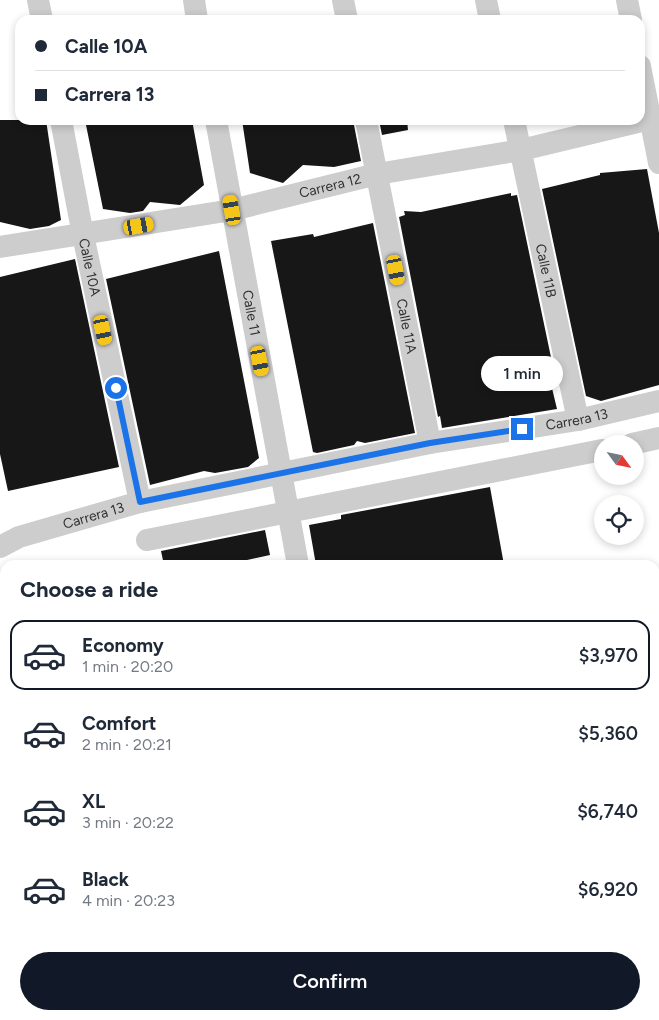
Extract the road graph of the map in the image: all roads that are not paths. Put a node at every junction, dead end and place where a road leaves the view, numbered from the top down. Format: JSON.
{"nodes":[{"id":1,"x":38,"y":0,"type":"edge"},
{"id":2,"x":194,"y":0,"type":"edge"},
{"id":3,"x":343,"y":0,"type":"edge"},
{"id":4,"x":486,"y":0,"type":"edge"},
{"id":5,"x":627,"y":0,"type":"edge"},
{"id":6,"x":41,"y":15,"type":"edge"},
{"id":7,"x":197,"y":15,"type":"edge"},
{"id":8,"x":346,"y":15,"type":"edge"},
{"id":9,"x":489,"y":15,"type":"edge"},
{"id":10,"x":630,"y":15,"type":"edge"},
{"id":11,"x":645,"y":83,"type":"edge"},
{"id":12,"x":655,"y":118,"type":"edge"},
{"id":13,"x":62,"y":125,"type":"edge"},
{"id":14,"x":217,"y":125,"type":"edge"},
{"id":15,"x":367,"y":125,"type":"edge"},
{"id":16,"x":515,"y":125,"type":"edge"},
{"id":17,"x":626,"y":125,"type":"edge"},
{"id":18,"x":521,"y":150,"type":"junction"},
{"id":19,"x":659,"y":163,"type":"edge"},
{"id":20,"x":377,"y":174,"type":"junction"},
{"id":21,"x":232,"y":210,"type":"junction"},
{"id":22,"x":83,"y":235,"type":"junction"},
{"id":23,"x":0,"y":247,"type":"edge"},
{"id":24,"x":659,"y":401,"type":"edge"},
{"id":25,"x":578,"y":420,"type":"junction"},
{"id":26,"x":659,"y":438,"type":"edge"},
{"id":27,"x":644,"y":441,"type":"edge"},
{"id":28,"x":430,"y":443,"type":"junction"},
{"id":29,"x":594,"y":452,"type":"edge"},
{"id":30,"x":281,"y":474,"type":"junction"},
{"id":31,"x":140,"y":502,"type":"junction"},
{"id":32,"x":288,"y":512,"type":"junction"},
{"id":33,"x":147,"y":540,"type":"dead end"},
{"id":34,"x":0,"y":547,"type":"edge"},
{"id":35,"x":297,"y":560,"type":"edge"}],
"edges":[{"from":1,"to":6,"type":"street"},
{"from":2,"to":7,"type":"street"},
{"from":3,"to":8,"type":"street"},
{"from":4,"to":9,"type":"street"},
{"from":5,"to":10,"type":"street"},
{"from":11,"to":12,"type":"street"},
{"from":12,"to":19,"type":"street"},
{"from":13,"to":22,"type":"street","name":"Calle 10A"},
{"from":14,"to":21,"type":"street","name":"Calle 11"},
{"from":15,"to":20,"type":"street","name":"Calle 11A"},
{"from":16,"to":18,"type":"street","name":"Calle 11B"},
{"from":17,"to":18,"type":"street","name":"Carrera 12"},
{"from":18,"to":20,"type":"street","name":"Carrera 12"},
{"from":18,"to":25,"type":"street","name":"Calle 11B"},
{"from":20,"to":21,"type":"street","name":"Carrera 12"},
{"from":20,"to":28,"type":"street","name":"Calle 11A"},
{"from":21,"to":22,"type":"street","name":"Carrera 12"},
{"from":21,"to":30,"type":"street","name":"Calle 11"},
{"from":22,"to":23,"type":"street","name":"Carrera 12"},
{"from":22,"to":31,"type":"street","name":"Calle 10A"},
{"from":24,"to":25,"type":"street","name":"Carrera 13"},
{"from":25,"to":28,"type":"street","name":"Carrera 13"},
{"from":26,"to":27,"type":"street"},
{"from":28,"to":30,"type":"street","name":"Carrera 13"},
{"from":29,"to":32,"type":"street"},
{"from":30,"to":31,"type":"street","name":"Carrera 13"},
{"from":30,"to":32,"type":"street","name":"Calle 11"},
{"from":31,"to":34,"type":"street","name":"Carrera 13"},
{"from":32,"to":33,"type":"street"},
{"from":32,"to":35,"type":"street","name":"Calle 11"}]}
